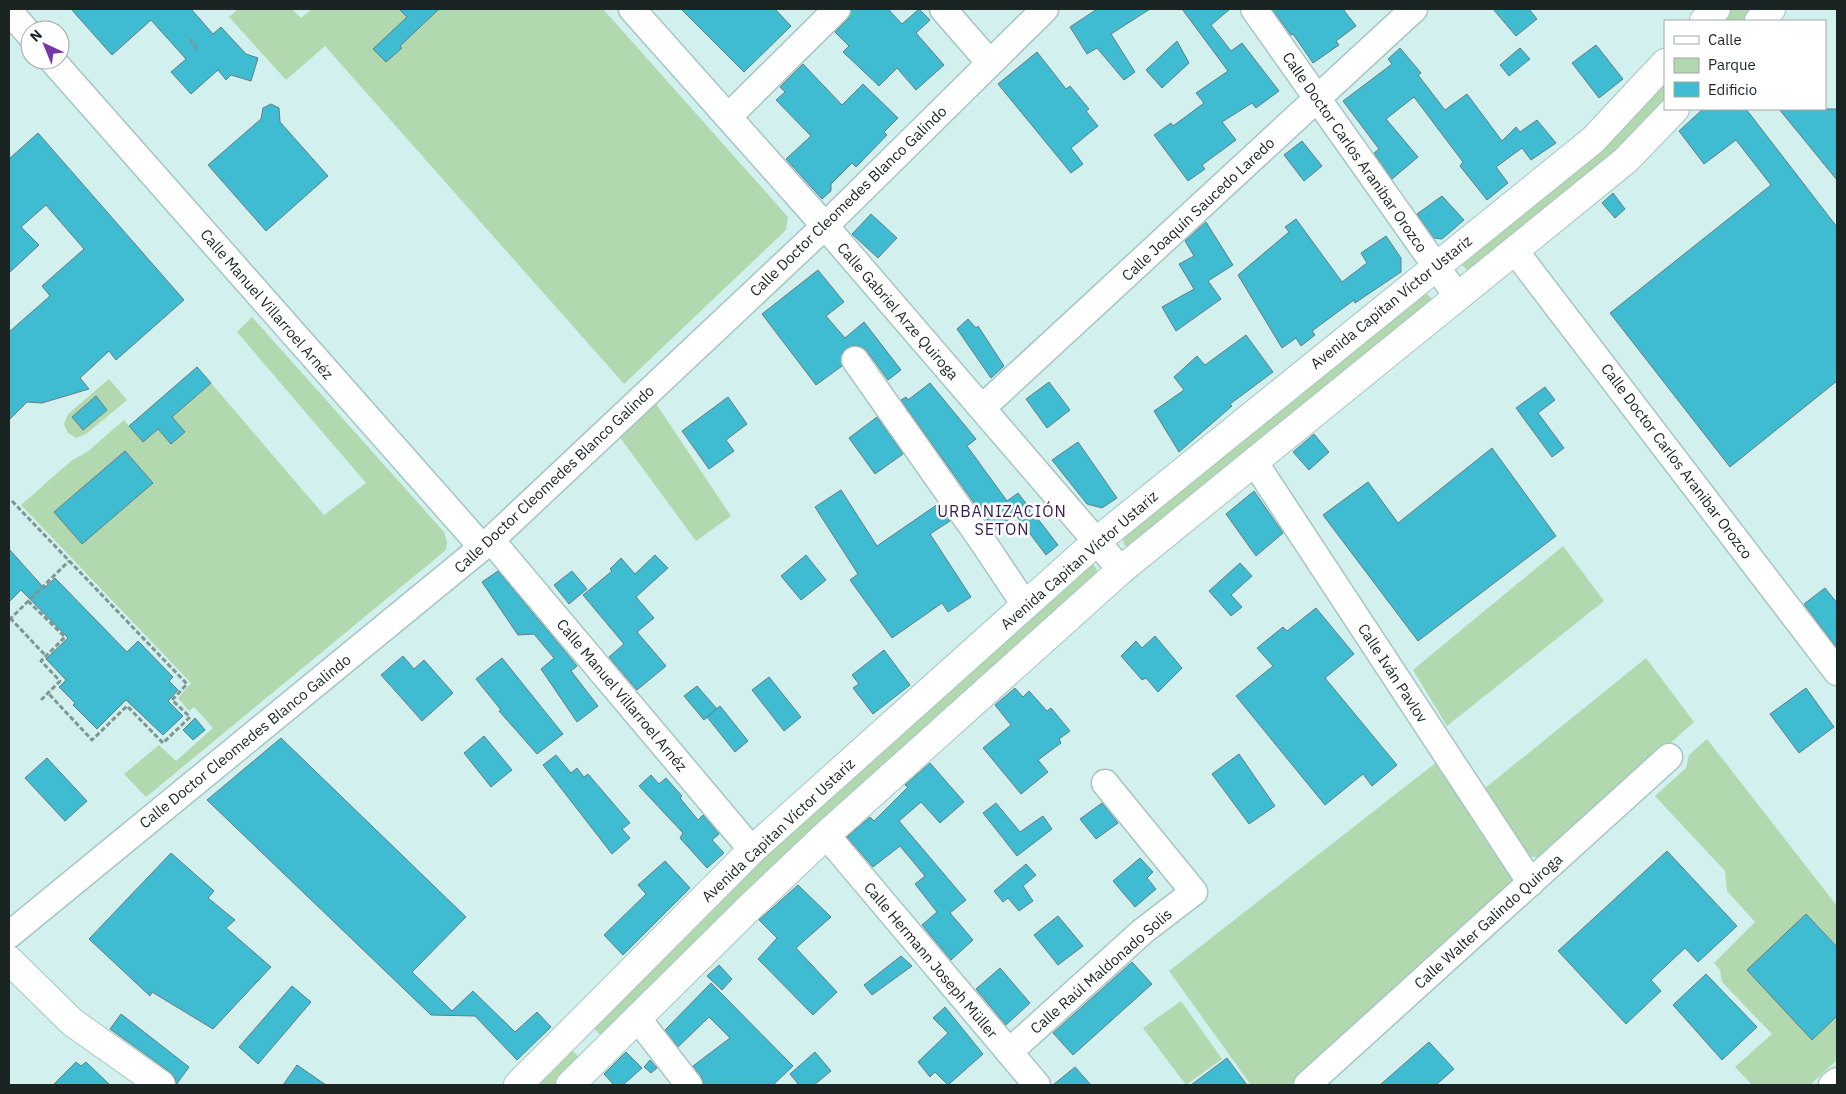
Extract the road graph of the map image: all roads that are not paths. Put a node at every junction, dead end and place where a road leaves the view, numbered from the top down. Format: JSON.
{"nodes":[{"id":1,"x":632,"y":9,"type":"edge"},
{"id":2,"x":837,"y":9,"type":"edge"},
{"id":3,"x":943,"y":9,"type":"edge"},
{"id":4,"x":1046,"y":9,"type":"edge"},
{"id":5,"x":1254,"y":9,"type":"edge"},
{"id":6,"x":1414,"y":9,"type":"edge"},
{"id":7,"x":1716,"y":9,"type":"edge"},
{"id":8,"x":1771,"y":9,"type":"edge"},
{"id":9,"x":9,"y":11,"type":"edge"},
{"id":10,"x":1705,"y":20,"type":"edge"},
{"id":11,"x":1760,"y":20,"type":"edge"},
{"id":12,"x":20,"y":24,"type":"edge"},
{"id":13,"x":990,"y":63,"type":"junction"},
{"id":14,"x":1664,"y":65,"type":"edge"},
{"id":15,"x":61,"y":70,"type":"edge"},
{"id":16,"x":1318,"y":99,"type":"junction"},
{"id":17,"x":1674,"y":110,"type":"edge"},
{"id":18,"x":728,"y":117,"type":"junction"},
{"id":19,"x":825,"y":226,"type":"junction"},
{"id":20,"x":1515,"y":251,"type":"junction"},
{"id":21,"x":1435,"y":265,"type":"junction"},
{"id":22,"x":1457,"y":296,"type":"junction"},
{"id":23,"x":855,"y":360,"type":"dead end"},
{"id":24,"x":982,"y":408,"type":"junction"},
{"id":25,"x":1255,"y":463,"type":"junction"},
{"id":26,"x":1097,"y":541,"type":"junction"},
{"id":27,"x":487,"y":544,"type":"junction"},
{"id":28,"x":1121,"y":570,"type":"junction"},
{"id":29,"x":1025,"y":605,"type":"junction"},
{"id":30,"x":1837,"y":672,"type":"edge"},
{"id":31,"x":1670,"y":757,"type":"dead end"},
{"id":32,"x":1105,"y":783,"type":"dead end"},
{"id":33,"x":826,"y":835,"type":"junction"},
{"id":34,"x":752,"y":850,"type":"junction"},
{"id":35,"x":1531,"y":882,"type":"junction"},
{"id":36,"x":9,"y":935,"type":"edge"},
{"id":37,"x":9,"y":960,"type":"edge"},
{"id":38,"x":638,"y":1019,"type":"junction"},
{"id":39,"x":571,"y":1032,"type":"junction"},
{"id":40,"x":1009,"y":1052,"type":"junction"},
{"id":41,"x":596,"y":1060,"type":"junction"},
{"id":42,"x":1837,"y":1081,"type":"edge"},
{"id":43,"x":161,"y":1085,"type":"edge"},
{"id":44,"x":518,"y":1085,"type":"edge"},
{"id":45,"x":570,"y":1085,"type":"edge"},
{"id":46,"x":689,"y":1085,"type":"edge"},
{"id":47,"x":1037,"y":1085,"type":"edge"},
{"id":48,"x":1307,"y":1085,"type":"edge"},
{"id":49,"x":1832,"y":1085,"type":"edge"}],
"edges":[{"from":1,"to":18,"type":"street","name":"Calle Gabriel Arze Quiroga"},
{"from":2,"to":18,"type":"street"},
{"from":3,"to":13,"type":"street"},
{"from":4,"to":13,"type":"street","name":"Calle Doctor Cleomedes Blanco Galindo"},
{"from":5,"to":16,"type":"street","name":"Calle Doctor Carlos Aranibar Orozco"},
{"from":6,"to":16,"type":"street","name":"Calle Joaquín Saucedo Laredo"},
{"from":7,"to":10,"type":"main road"},
{"from":8,"to":11,"type":"main road"},
{"from":9,"to":12,"type":"street"},
{"from":13,"to":19,"type":"street","name":"Calle Doctor Cleomedes Blanco Galindo"},
{"from":14,"to":21,"type":"main road","name":"Avenida Capitan Víctor Ustariz"},
{"from":15,"to":27,"type":"street","name":"Calle Manuel Villarroel Arnéz"},
{"from":16,"to":21,"type":"street","name":"Calle Doctor Carlos Aranibar Orozco"},
{"from":16,"to":24,"type":"street","name":"Calle Joaquín Saucedo Laredo"},
{"from":17,"to":20,"type":"main road"},
{"from":18,"to":19,"type":"street","name":"Calle Gabriel Arze Quiroga"},
{"from":19,"to":24,"type":"street","name":"Calle Gabriel Arze Quiroga"},
{"from":19,"to":27,"type":"street","name":"Calle Doctor Cleomedes Blanco Galindo"},
{"from":20,"to":22,"type":"main road"},
{"from":20,"to":30,"type":"street","name":"Calle Doctor Carlos Aranibar Orozco"},
{"from":21,"to":22,"type":"street","name":"Calle Doctor Carlos Aranibar Orozco"},
{"from":21,"to":26,"type":"main road","name":"Avenida Capitan Víctor Ustariz"},
{"from":22,"to":25,"type":"main road"},
{"from":23,"to":29,"type":"street"},
{"from":24,"to":26,"type":"street","name":"Calle Gabriel Arze Quiroga"},
{"from":25,"to":28,"type":"main road"},
{"from":25,"to":35,"type":"street","name":"Calle Iván Pavlov"},
{"from":26,"to":28,"type":"street","name":"Calle Gabriel Arze Quiroga"},
{"from":26,"to":29,"type":"main road","name":"Avenida Capitan Víctor Ustariz"},
{"from":27,"to":34,"type":"street","name":"Calle Manuel Villarroel Arnéz"},
{"from":27,"to":36,"type":"street","name":"Calle Doctor Cleomedes Blanco Galindo"},
{"from":28,"to":33,"type":"main road"},
{"from":29,"to":34,"type":"main road","name":"Avenida Capitan Víctor Ustariz"},
{"from":31,"to":35,"type":"street","name":"Calle Walter Galindo Quiroga"},
{"from":32,"to":40,"type":"street","name":"Calle Raúl Maldonado Solis"},
{"from":33,"to":38,"type":"main road"},
{"from":33,"to":40,"type":"street","name":"Calle Hermann Joseph Müller"},
{"from":34,"to":39,"type":"main road","name":"Avenida Capitan Víctor Ustariz"},
{"from":35,"to":48,"type":"street","name":"Calle Walter Galindo Quiroga"},
{"from":37,"to":43,"type":"main road"},
{"from":38,"to":41,"type":"main road"},
{"from":38,"to":46,"type":"street"},
{"from":39,"to":41,"type":"main road"},
{"from":39,"to":44,"type":"main road","name":"Avenida Capitan Víctor Ustariz"},
{"from":40,"to":47,"type":"street","name":"Calle Hermann Joseph Müller"},
{"from":41,"to":45,"type":"main road"},
{"from":42,"to":49,"type":"street"}]}
